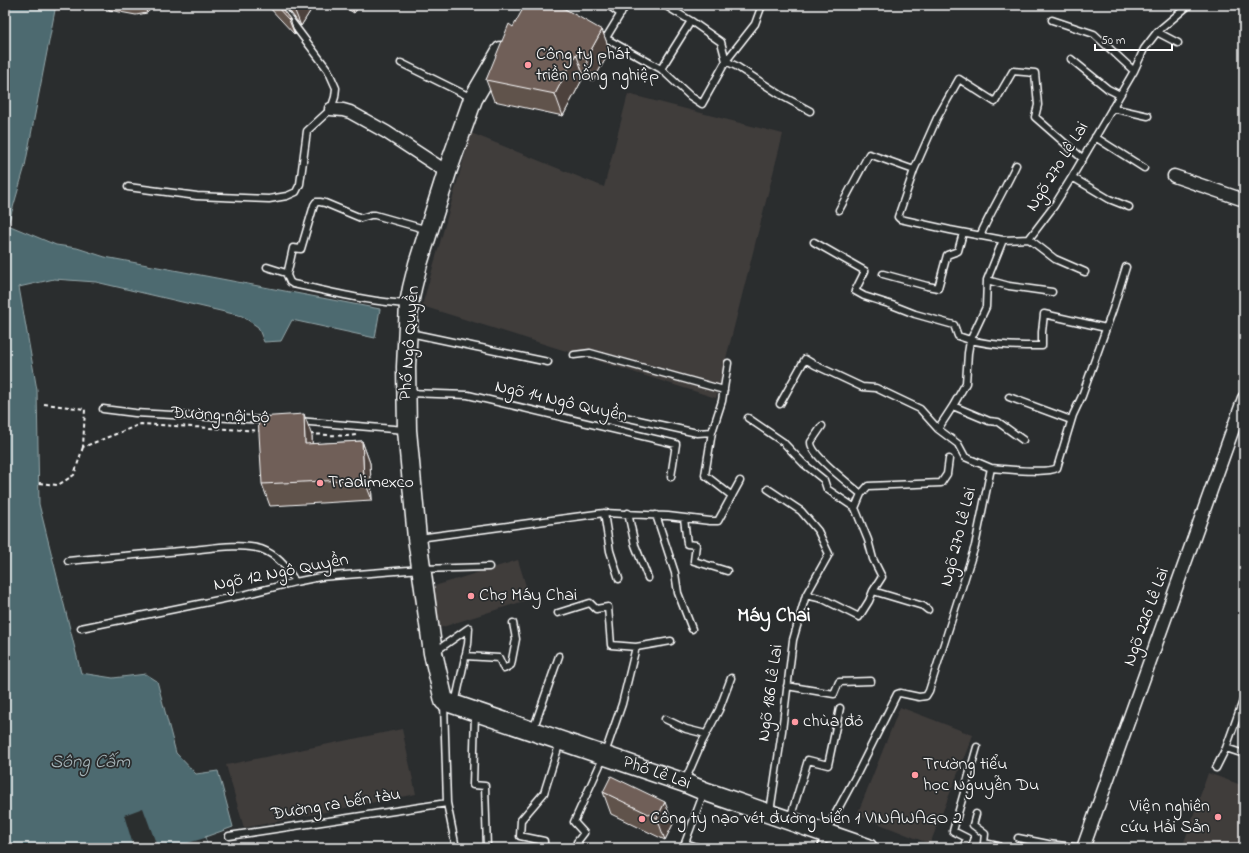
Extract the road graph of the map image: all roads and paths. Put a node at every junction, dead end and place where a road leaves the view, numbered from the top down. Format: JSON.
{"nodes":[{"id":1,"x":279,"y":5,"type":"edge"},
{"id":2,"x":608,"y":5,"type":"edge"},
{"id":3,"x":626,"y":5,"type":"edge"},
{"id":4,"x":667,"y":5,"type":"edge"},
{"id":5,"x":762,"y":5,"type":"edge"},
{"id":6,"x":1189,"y":5,"type":"edge"},
{"id":7,"x":621,"y":14,"type":"junction"},
{"id":8,"x":1052,"y":20,"type":"dead end"},
{"id":9,"x":691,"y":21,"type":"junction"},
{"id":10,"x":592,"y":30,"type":"edge"},
{"id":11,"x":1157,"y":32,"type":"junction"},
{"id":12,"x":509,"y":38,"type":"edge"},
{"id":13,"x":606,"y":38,"type":"junction"},
{"id":14,"x":1178,"y":43,"type":"dead end"},
{"id":15,"x":1071,"y":59,"type":"dead end"},
{"id":16,"x":726,"y":61,"type":"junction"},
{"id":17,"x":401,"y":63,"type":"dead end"},
{"id":18,"x":661,"y":69,"type":"junction"},
{"id":19,"x":1134,"y":71,"type":"junction"},
{"id":20,"x":1120,"y":95,"type":"junction"},
{"id":21,"x":473,"y":98,"type":"junction"},
{"id":22,"x":1112,"y":108,"type":"junction"},
{"id":23,"x":331,"y":109,"type":"junction"},
{"id":24,"x":810,"y":111,"type":"dead end"},
{"id":25,"x":1148,"y":116,"type":"dead end"},
{"id":26,"x":1095,"y":137,"type":"junction"},
{"id":27,"x":1083,"y":159,"type":"junction"},
{"id":28,"x":1016,"y":165,"type":"dead end"},
{"id":29,"x":1144,"y":168,"type":"dead end"},
{"id":30,"x":914,"y":170,"type":"junction"},
{"id":31,"x":447,"y":172,"type":"junction"},
{"id":32,"x":1174,"y":176,"type":"dead end"},
{"id":33,"x":1072,"y":177,"type":"junction"},
{"id":34,"x":128,"y":187,"type":"dead end"},
{"id":35,"x":1244,"y":200,"type":"edge"},
{"id":36,"x":1129,"y":207,"type":"dead end"},
{"id":37,"x":839,"y":210,"type":"dead end"},
{"id":38,"x":429,"y":230,"type":"junction"},
{"id":39,"x":963,"y":233,"type":"junction"},
{"id":40,"x":980,"y":236,"type":"junction"},
{"id":41,"x":1029,"y":239,"type":"junction"},
{"id":42,"x":1002,"y":240,"type":"junction"},
{"id":43,"x":814,"y":242,"type":"dead end"},
{"id":44,"x":267,"y":267,"type":"dead end"},
{"id":45,"x":1126,"y":267,"type":"dead end"},
{"id":46,"x":1085,"y":272,"type":"dead end"},
{"id":47,"x":883,"y":274,"type":"dead end"},
{"id":48,"x":287,"y":275,"type":"junction"},
{"id":49,"x":988,"y":280,"type":"junction"},
{"id":50,"x":1052,"y":292,"type":"dead end"},
{"id":51,"x":409,"y":304,"type":"junction"},
{"id":52,"x":1106,"y":328,"type":"junction"},
{"id":53,"x":408,"y":333,"type":"junction"},
{"id":54,"x":970,"y":341,"type":"junction"},
{"id":55,"x":574,"y":355,"type":"dead end"},
{"id":56,"x":548,"y":362,"type":"dead end"},
{"id":57,"x":728,"y":364,"type":"dead end"},
{"id":58,"x":724,"y":390,"type":"junction"},
{"id":59,"x":406,"y":392,"type":"junction"},
{"id":60,"x":1008,"y":397,"type":"dead end"},
{"id":61,"x":1244,"y":398,"type":"edge"},
{"id":62,"x":44,"y":404,"type":"dead end"},
{"id":63,"x":780,"y":404,"type":"dead end"},
{"id":64,"x":953,"y":406,"type":"junction"},
{"id":65,"x":103,"y":409,"type":"dead end"},
{"id":66,"x":620,"y":416,"type":"dead end"},
{"id":67,"x":748,"y":418,"type":"dead end"},
{"id":68,"x":269,"y":420,"type":"edge"},
{"id":69,"x":1071,"y":420,"type":"junction"},
{"id":70,"x":291,"y":421,"type":"edge"},
{"id":71,"x":822,"y":426,"type":"dead end"},
{"id":72,"x":938,"y":429,"type":"junction"},
{"id":73,"x":406,"y":430,"type":"junction"},
{"id":74,"x":268,"y":431,"type":"edge"},
{"id":75,"x":712,"y":432,"type":"junction"},
{"id":76,"x":308,"y":434,"type":"dead end"},
{"id":77,"x":362,"y":434,"type":"dead end"},
{"id":78,"x":1023,"y":440,"type":"dead end"},
{"id":79,"x":83,"y":447,"type":"junction"},
{"id":80,"x":949,"y":459,"type":"dead end"},
{"id":81,"x":991,"y":468,"type":"junction"},
{"id":82,"x":671,"y":477,"type":"dead end"},
{"id":83,"x":740,"y":481,"type":"dead end"},
{"id":84,"x":40,"y":483,"type":"dead end"},
{"id":85,"x":768,"y":489,"type":"dead end"},
{"id":86,"x":861,"y":494,"type":"junction"},
{"id":87,"x":732,"y":496,"type":"junction"},
{"id":88,"x":855,"y":508,"type":"junction"},
{"id":89,"x":604,"y":513,"type":"junction"},
{"id":90,"x":628,"y":513,"type":"junction"},
{"id":91,"x":656,"y":515,"type":"junction"},
{"id":92,"x":684,"y":518,"type":"junction"},
{"id":93,"x":418,"y":538,"type":"junction"},
{"id":94,"x":68,"y":561,"type":"dead end"},
{"id":95,"x":489,"y":567,"type":"dead end"},
{"id":96,"x":421,"y":569,"type":"junction"},
{"id":97,"x":727,"y":571,"type":"dead end"},
{"id":98,"x":648,"y":578,"type":"dead end"},
{"id":99,"x":619,"y":579,"type":"dead end"},
{"id":100,"x":295,"y":582,"type":"junction"},
{"id":101,"x":873,"y":591,"type":"junction"},
{"id":102,"x":806,"y":595,"type":"junction"},
{"id":103,"x":928,"y":610,"type":"dead end"},
{"id":104,"x":558,"y":613,"type":"dead end"},
{"id":105,"x":514,"y":623,"type":"dead end"},
{"id":106,"x":81,"y":628,"type":"dead end"},
{"id":107,"x":692,"y":629,"type":"dead end"},
{"id":108,"x":671,"y":641,"type":"dead end"},
{"id":109,"x":636,"y":647,"type":"junction"},
{"id":110,"x":433,"y":653,"type":"junction"},
{"id":111,"x":465,"y":656,"type":"junction"},
{"id":112,"x":559,"y":656,"type":"dead end"},
{"id":113,"x":731,"y":678,"type":"dead end"},
{"id":114,"x":871,"y":681,"type":"dead end"},
{"id":115,"x":788,"y":686,"type":"junction"},
{"id":116,"x":1244,"y":698,"type":"edge"},
{"id":117,"x":450,"y":703,"type":"junction"},
{"id":118,"x":840,"y":708,"type":"dead end"},
{"id":119,"x":475,"y":711,"type":"junction"},
{"id":120,"x":665,"y":719,"type":"dead end"},
{"id":121,"x":533,"y":731,"type":"junction"},
{"id":122,"x":706,"y":734,"type":"junction"},
{"id":123,"x":560,"y":741,"type":"junction"},
{"id":124,"x":977,"y":747,"type":"dead end"},
{"id":125,"x":1226,"y":748,"type":"junction"},
{"id":126,"x":1244,"y":754,"type":"edge"},
{"id":127,"x":604,"y":756,"type":"junction"},
{"id":128,"x":1216,"y":768,"type":"dead end"},
{"id":129,"x":685,"y":783,"type":"junction"},
{"id":130,"x":704,"y":791,"type":"junction"},
{"id":131,"x":447,"y":803,"type":"junction"},
{"id":132,"x":769,"y":813,"type":"junction"},
{"id":133,"x":976,"y":814,"type":"dead end"},
{"id":134,"x":789,"y":820,"type":"junction"},
{"id":135,"x":229,"y":836,"type":"dead end"},
{"id":136,"x":1018,"y":838,"type":"dead end"},
{"id":137,"x":823,"y":840,"type":"edge"},
{"id":138,"x":456,"y":848,"type":"edge"},
{"id":139,"x":487,"y":848,"type":"edge"},
{"id":140,"x":544,"y":848,"type":"edge"},
{"id":141,"x":582,"y":848,"type":"edge"},
{"id":142,"x":700,"y":848,"type":"edge"},
{"id":143,"x":868,"y":848,"type":"edge"},
{"id":144,"x":963,"y":848,"type":"edge"},
{"id":145,"x":998,"y":848,"type":"edge"},
{"id":146,"x":1084,"y":848,"type":"edge"}],
"edges":[{"from":1,"to":23,"type":"lane"},
{"from":2,"to":7,"type":"lane"},
{"from":3,"to":7,"type":"lane"},
{"from":4,"to":9,"type":"lane"},
{"from":5,"to":16,"type":"lane"},
{"from":6,"to":11,"type":"lane","name":"Ngõ 270 Lê Lai"},
{"from":7,"to":13,"type":"lane"},
{"from":8,"to":19,"type":"lane"},
{"from":9,"to":16,"type":"lane"},
{"from":9,"to":18,"type":"lane"},
{"from":10,"to":13,"type":"lane"},
{"from":11,"to":14,"type":"lane"},
{"from":11,"to":19,"type":"lane","name":"Ngõ 270 Lê Lai"},
{"from":12,"to":21,"type":"street","name":"Phố Ngô Quyền"},
{"from":13,"to":18,"type":"lane"},
{"from":15,"to":20,"type":"lane"},
{"from":16,"to":18,"type":"lane"},
{"from":16,"to":24,"type":"lane"},
{"from":17,"to":21,"type":"lane"},
{"from":19,"to":20,"type":"lane","name":"Ngõ 270 Lê Lai"},
{"from":20,"to":22,"type":"lane","name":"Ngõ 270 Lê Lai"},
{"from":21,"to":31,"type":"street","name":"Phố Ngô Quyền"},
{"from":22,"to":25,"type":"lane"},
{"from":22,"to":26,"type":"lane","name":"Ngõ 270 Lê Lai"},
{"from":23,"to":31,"type":"street"},
{"from":23,"to":34,"type":"lane"},
{"from":26,"to":27,"type":"lane","name":"Ngõ 270 Lê Lai"},
{"from":26,"to":29,"type":"lane"},
{"from":27,"to":30,"type":"lane"},
{"from":27,"to":33,"type":"lane","name":"Ngõ 270 Lê Lai"},
{"from":28,"to":40,"type":"lane"},
{"from":30,"to":37,"type":"lane"},
{"from":30,"to":39,"type":"lane","name":"Ngõ 270 Lê Lai"},
{"from":31,"to":38,"type":"street","name":"Phố Ngô Quyền"},
{"from":32,"to":35,"type":"street"},
{"from":33,"to":36,"type":"lane"},
{"from":33,"to":41,"type":"lane","name":"Ngõ 270 Lê Lai"},
{"from":38,"to":48,"type":"lane"},
{"from":38,"to":51,"type":"street","name":"Phố Ngô Quyền"},
{"from":39,"to":40,"type":"lane","name":"Ngõ 270 Lê Lai"},
{"from":39,"to":47,"type":"lane"},
{"from":40,"to":42,"type":"lane","name":"Ngõ 270 Lê Lai"},
{"from":41,"to":42,"type":"lane","name":"Ngõ 270 Lê Lai"},
{"from":41,"to":46,"type":"lane"},
{"from":42,"to":49,"type":"lane"},
{"from":43,"to":54,"type":"lane"},
{"from":44,"to":48,"type":"lane"},
{"from":45,"to":52,"type":"lane"},
{"from":48,"to":51,"type":"lane"},
{"from":49,"to":50,"type":"lane"},
{"from":49,"to":54,"type":"lane"},
{"from":51,"to":53,"type":"street","name":"Phố Ngô Quyền"},
{"from":52,"to":54,"type":"lane"},
{"from":52,"to":69,"type":"lane"},
{"from":53,"to":56,"type":"lane"},
{"from":53,"to":59,"type":"street","name":"Phố Ngô Quyền"},
{"from":54,"to":64,"type":"lane"},
{"from":55,"to":58,"type":"lane"},
{"from":57,"to":58,"type":"lane"},
{"from":58,"to":75,"type":"lane"},
{"from":59,"to":73,"type":"street","name":"Phố Ngô Quyền"},
{"from":59,"to":82,"type":"lane","name":"Ngõ 14 Ngô Quyền"},
{"from":60,"to":69,"type":"lane"},
{"from":61,"to":146,"type":"street","name":"Ngõ 226 Lê Lai"},
{"from":62,"to":79,"type":"path"},
{"from":63,"to":72,"type":"lane","name":"Ngõ 270 Lê Lai"},
{"from":64,"to":72,"type":"lane"},
{"from":64,"to":78,"type":"lane"},
{"from":65,"to":68,"type":"lane"},
{"from":66,"to":75,"type":"lane"},
{"from":67,"to":88,"type":"lane"},
{"from":69,"to":81,"type":"lane"},
{"from":70,"to":73,"type":"lane"},
{"from":71,"to":86,"type":"lane"},
{"from":72,"to":81,"type":"lane","name":"Ngõ 270 Lê Lai"},
{"from":73,"to":93,"type":"street","name":"Phố Ngô Quyền"},
{"from":74,"to":79,"type":"path","name":"Đường nội bộ"},
{"from":75,"to":87,"type":"lane"},
{"from":76,"to":77,"type":"path"},
{"from":79,"to":84,"type":"path"},
{"from":80,"to":86,"type":"lane"},
{"from":81,"to":137,"type":"lane","name":"Ngõ 270 Lê Lai"},
{"from":83,"to":87,"type":"lane"},
{"from":85,"to":102,"type":"lane","name":"Ngõ 186 Lê Lai"},
{"from":86,"to":88,"type":"lane"},
{"from":87,"to":92,"type":"lane"},
{"from":88,"to":101,"type":"lane"},
{"from":89,"to":90,"type":"lane"},
{"from":89,"to":93,"type":"lane"},
{"from":89,"to":99,"type":"lane"},
{"from":90,"to":91,"type":"lane"},
{"from":90,"to":98,"type":"lane"},
{"from":91,"to":92,"type":"lane"},
{"from":91,"to":107,"type":"lane"},
{"from":92,"to":97,"type":"lane"},
{"from":93,"to":96,"type":"street","name":"Phố Ngô Quyền"},
{"from":94,"to":100,"type":"lane"},
{"from":95,"to":96,"type":"lane","name":"Ngõ 12 Ngô Quyền"},
{"from":96,"to":100,"type":"lane","name":"Ngõ 12 Ngô Quyền"},
{"from":96,"to":110,"type":"street","name":"Phố Ngô Quyền"},
{"from":100,"to":106,"type":"lane","name":"Ngõ 12 Ngô Quyền"},
{"from":101,"to":102,"type":"lane"},
{"from":101,"to":103,"type":"lane"},
{"from":102,"to":115,"type":"lane","name":"Ngõ 186 Lê Lai"},
{"from":104,"to":109,"type":"lane"},
{"from":105,"to":111,"type":"lane"},
{"from":108,"to":109,"type":"lane"},
{"from":109,"to":127,"type":"lane"},
{"from":110,"to":111,"type":"lane"},
{"from":110,"to":117,"type":"street","name":"Phố Ngô Quyền"},
{"from":111,"to":117,"type":"lane"},
{"from":112,"to":121,"type":"lane"},
{"from":113,"to":122,"type":"lane"},
{"from":114,"to":115,"type":"lane"},
{"from":115,"to":132,"type":"lane","name":"Ngõ 186 Lê Lai"},
{"from":116,"to":125,"type":"lane"},
{"from":117,"to":119,"type":"street","name":"Phố Lê Lai"},
{"from":117,"to":131,"type":"lane"},
{"from":118,"to":134,"type":"lane"},
{"from":119,"to":121,"type":"street","name":"Phố Lê Lai"},
{"from":119,"to":139,"type":"lane"},
{"from":120,"to":122,"type":"lane"},
{"from":121,"to":123,"type":"street","name":"Phố Lê Lai"},
{"from":122,"to":129,"type":"lane"},
{"from":123,"to":127,"type":"street","name":"Phố Lê Lai"},
{"from":123,"to":140,"type":"lane"},
{"from":124,"to":144,"type":"lane"},
{"from":125,"to":126,"type":"lane"},
{"from":125,"to":128,"type":"lane"},
{"from":127,"to":129,"type":"street","name":"Phố Lê Lai"},
{"from":127,"to":141,"type":"lane"},
{"from":129,"to":130,"type":"street","name":"Phố Lê Lai"},
{"from":130,"to":132,"type":"street","name":"Phố Lê Lai"},
{"from":130,"to":142,"type":"lane"},
{"from":131,"to":135,"type":"lane","name":"Đường ra bến tàu"},
{"from":131,"to":138,"type":"lane"},
{"from":132,"to":134,"type":"street","name":"Phố Lê Lai"},
{"from":133,"to":145,"type":"lane"},
{"from":134,"to":137,"type":"street","name":"Phố Lê Lai"},
{"from":136,"to":146,"type":"lane"},
{"from":137,"to":143,"type":"street","name":"Phố Lê Lai"}]}
